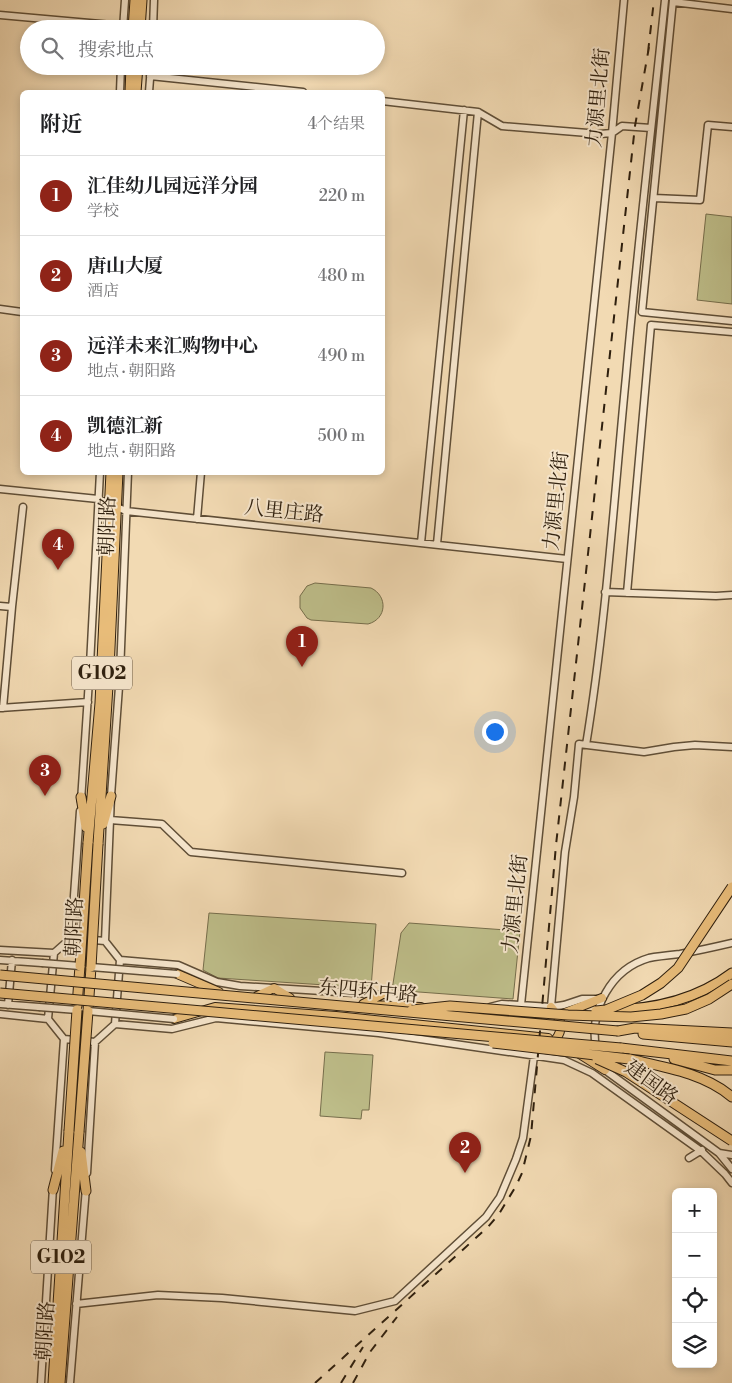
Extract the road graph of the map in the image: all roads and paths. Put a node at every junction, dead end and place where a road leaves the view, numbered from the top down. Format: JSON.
{"nodes":[{"id":1,"x":125,"y":0,"type":"edge"},
{"id":2,"x":135,"y":0,"type":"edge"},
{"id":3,"x":142,"y":0,"type":"edge"},
{"id":4,"x":154,"y":0,"type":"edge"},
{"id":5,"x":624,"y":0,"type":"edge"},
{"id":6,"x":665,"y":0,"type":"edge"},
{"id":7,"x":673,"y":1,"type":"edge"},
{"id":8,"x":732,"y":9,"type":"edge"},
{"id":9,"x":0,"y":14,"type":"edge"},
{"id":10,"x":53,"y":20,"type":"edge"},
{"id":11,"x":124,"y":20,"type":"edge"},
{"id":12,"x":134,"y":20,"type":"edge"},
{"id":13,"x":141,"y":20,"type":"edge"},
{"id":14,"x":153,"y":20,"type":"edge"},
{"id":15,"x":121,"y":75,"type":"edge"},
{"id":16,"x":131,"y":75,"type":"edge"},
{"id":17,"x":137,"y":75,"type":"edge"},
{"id":18,"x":150,"y":76,"type":"joint"},
{"id":19,"x":120,"y":90,"type":"edge"},
{"id":20,"x":130,"y":90,"type":"edge"},
{"id":21,"x":136,"y":90,"type":"edge"},
{"id":22,"x":149,"y":90,"type":"edge"},
{"id":23,"x":284,"y":90,"type":"edge"},
{"id":24,"x":385,"y":101,"type":"edge"},
{"id":25,"x":464,"y":110,"type":"junction"},
{"id":26,"x":478,"y":112,"type":"junction"},
{"id":27,"x":732,"y":127,"type":"edge"},
{"id":28,"x":651,"y":128,"type":"junction"},
{"id":29,"x":612,"y":132,"type":"junction"},
{"id":30,"x":654,"y":198,"type":"junction"},
{"id":31,"x":0,"y":309,"type":"edge"},
{"id":32,"x":20,"y":312,"type":"edge"},
{"id":33,"x":732,"y":321,"type":"edge"},
{"id":34,"x":732,"y":332,"type":"edge"},
{"id":35,"x":100,"y":475,"type":"edge"},
{"id":36,"x":111,"y":475,"type":"edge"},
{"id":37,"x":118,"y":475,"type":"edge"},
{"id":38,"x":128,"y":475,"type":"edge"},
{"id":39,"x":201,"y":475,"type":"edge"},
{"id":40,"x":0,"y":489,"type":"edge"},
{"id":41,"x":98,"y":498,"type":"junction"},
{"id":42,"x":113,"y":505,"type":"junction"},
{"id":43,"x":23,"y":507,"type":"dead end"},
{"id":44,"x":126,"y":511,"type":"junction"},
{"id":45,"x":197,"y":519,"type":"junction"},
{"id":46,"x":421,"y":543,"type":"junction"},
{"id":47,"x":437,"y":544,"type":"junction"},
{"id":48,"x":568,"y":559,"type":"junction"},
{"id":49,"x":605,"y":592,"type":"junction"},
{"id":50,"x":627,"y":594,"type":"junction"},
{"id":51,"x":732,"y":595,"type":"edge"},
{"id":52,"x":0,"y":606,"type":"edge"},
{"id":53,"x":12,"y":607,"type":"junction"},
{"id":54,"x":88,"y":702,"type":"junction"},
{"id":55,"x":1,"y":708,"type":"edge"},
{"id":56,"x":586,"y":745,"type":"junction"},
{"id":57,"x":732,"y":747,"type":"edge"},
{"id":58,"x":111,"y":796,"type":"junction"},
{"id":59,"x":81,"y":797,"type":"junction"},
{"id":60,"x":110,"y":820,"type":"junction"},
{"id":61,"x":93,"y":843,"type":"junction"},
{"id":62,"x":402,"y":873,"type":"dead end"},
{"id":63,"x":732,"y":887,"type":"edge"},
{"id":64,"x":71,"y":938,"type":"junction"},
{"id":65,"x":105,"y":941,"type":"junction"},
{"id":66,"x":732,"y":943,"type":"edge"},
{"id":67,"x":0,"y":950,"type":"edge"},
{"id":68,"x":54,"y":953,"type":"junction"},
{"id":69,"x":0,"y":960,"type":"edge"},
{"id":70,"x":12,"y":960,"type":"junction"},
{"id":71,"x":120,"y":960,"type":"junction"},
{"id":72,"x":80,"y":966,"type":"junction"},
{"id":73,"x":91,"y":967,"type":"junction"},
{"id":74,"x":732,"y":973,"type":"edge"},
{"id":75,"x":177,"y":974,"type":"joint"},
{"id":76,"x":0,"y":975,"type":"edge"},
{"id":77,"x":732,"y":984,"type":"edge"},
{"id":78,"x":274,"y":988,"type":"junction"},
{"id":79,"x":0,"y":994,"type":"edge"},
{"id":80,"x":381,"y":995,"type":"junction"},
{"id":81,"x":257,"y":996,"type":"junction"},
{"id":82,"x":290,"y":998,"type":"junction"},
{"id":83,"x":602,"y":998,"type":"junction"},
{"id":84,"x":0,"y":1004,"type":"edge"},
{"id":85,"x":8,"y":1005,"type":"junction"},
{"id":86,"x":362,"y":1005,"type":"junction"},
{"id":87,"x":404,"y":1005,"type":"junction"},
{"id":88,"x":521,"y":1005,"type":"junction"},
{"id":89,"x":551,"y":1007,"type":"junction"},
{"id":90,"x":77,"y":1010,"type":"junction"},
{"id":91,"x":606,"y":1010,"type":"junction"},
{"id":92,"x":88,"y":1011,"type":"junction"},
{"id":93,"x":474,"y":1011,"type":"junction"},
{"id":94,"x":392,"y":1012,"type":"junction"},
{"id":95,"x":488,"y":1012,"type":"junction"},
{"id":96,"x":0,"y":1014,"type":"edge"},
{"id":97,"x":568,"y":1015,"type":"junction"},
{"id":98,"x":558,"y":1016,"type":"junction"},
{"id":99,"x":48,"y":1019,"type":"junction"},
{"id":100,"x":174,"y":1019,"type":"joint"},
{"id":101,"x":114,"y":1024,"type":"junction"},
{"id":102,"x":392,"y":1028,"type":"junction"},
{"id":103,"x":487,"y":1031,"type":"junction"},
{"id":104,"x":618,"y":1031,"type":"junction"},
{"id":105,"x":732,"y":1033,"type":"edge"},
{"id":106,"x":64,"y":1039,"type":"junction"},
{"id":107,"x":556,"y":1039,"type":"junction"},
{"id":108,"x":95,"y":1042,"type":"junction"},
{"id":109,"x":732,"y":1042,"type":"edge"},
{"id":110,"x":580,"y":1054,"type":"junction"},
{"id":111,"x":534,"y":1056,"type":"junction"},
{"id":112,"x":731,"y":1068,"type":"edge"},
{"id":113,"x":605,"y":1070,"type":"junction"},
{"id":114,"x":732,"y":1097,"type":"edge"},
{"id":115,"x":69,"y":1131,"type":"junction"},
{"id":116,"x":79,"y":1132,"type":"junction"},
{"id":117,"x":732,"y":1141,"type":"edge"},
{"id":118,"x":709,"y":1146,"type":"junction"},
{"id":119,"x":701,"y":1151,"type":"junction"},
{"id":120,"x":718,"y":1153,"type":"junction"},
{"id":121,"x":732,"y":1155,"type":"edge"},
{"id":122,"x":688,"y":1158,"type":"dead end"},
{"id":123,"x":732,"y":1169,"type":"edge"},
{"id":124,"x":732,"y":1182,"type":"edge"},
{"id":125,"x":53,"y":1190,"type":"junction"},
{"id":126,"x":86,"y":1191,"type":"junction"},
{"id":127,"x":76,"y":1304,"type":"junction"},
{"id":128,"x":41,"y":1383,"type":"edge"},
{"id":129,"x":53,"y":1383,"type":"edge"},
{"id":130,"x":60,"y":1383,"type":"edge"},
{"id":131,"x":70,"y":1383,"type":"edge"}],
"edges":[{"from":1,"to":11,"type":"street"},
{"from":2,"to":12,"type":"highway"},
{"from":3,"to":13,"type":"highway"},
{"from":4,"to":14,"type":"street"},
{"from":5,"to":29,"type":"street","name":"力源里北街"},
{"from":6,"to":28,"type":"street"},
{"from":7,"to":8,"type":"street"},
{"from":7,"to":30,"type":"street"},
{"from":9,"to":10,"type":"street"},
{"from":15,"to":19,"type":"street"},
{"from":16,"to":20,"type":"highway"},
{"from":17,"to":21,"type":"highway"},
{"from":18,"to":22,"type":"street"},
{"from":18,"to":23,"type":"street"},
{"from":24,"to":25,"type":"street"},
{"from":25,"to":26,"type":"street"},
{"from":25,"to":46,"type":"street"},
{"from":26,"to":29,"type":"street"},
{"from":26,"to":47,"type":"street"},
{"from":27,"to":30,"type":"street"},
{"from":28,"to":29,"type":"street"},
{"from":28,"to":49,"type":"street"},
{"from":29,"to":48,"type":"street","name":"力源里北街"},
{"from":30,"to":33,"type":"street"},
{"from":31,"to":32,"type":"street"},
{"from":34,"to":50,"type":"street"},
{"from":35,"to":41,"type":"street","name":"朝阳路"},
{"from":36,"to":42,"type":"highway","name":"朝阳路","number":"G102"},
{"from":37,"to":42,"type":"highway","name":"朝阳路","number":"G102"},
{"from":38,"to":44,"type":"street","name":"朝阳路"},
{"from":39,"to":45,"type":"street"},
{"from":40,"to":41,"type":"street","name":"八里庄路"},
{"from":41,"to":42,"type":"street","name":"八里庄路"},
{"from":41,"to":54,"type":"street","name":"朝阳路"},
{"from":42,"to":44,"type":"street","name":"八里庄路"},
{"from":42,"to":61,"type":"highway","name":"朝阳路","number":"G102"},
{"from":43,"to":53,"type":"street"},
{"from":44,"to":45,"type":"street","name":"八里庄路"},
{"from":44,"to":58,"type":"street","name":"朝阳路"},
{"from":45,"to":46,"type":"street","name":"八里庄路"},
{"from":46,"to":47,"type":"street","name":"八里庄路"},
{"from":47,"to":48,"type":"street","name":"八里庄路"},
{"from":48,"to":88,"type":"street","name":"力源里北街"},
{"from":49,"to":50,"type":"street"},
{"from":49,"to":56,"type":"street"},
{"from":50,"to":51,"type":"street"},
{"from":52,"to":53,"type":"street"},
{"from":53,"to":55,"type":"street"},
{"from":54,"to":55,"type":"street"},
{"from":54,"to":59,"type":"street","name":"朝阳路"},
{"from":56,"to":57,"type":"street"},
{"from":56,"to":89,"type":"street"},
{"from":58,"to":60,"type":"street","name":"朝阳路"},
{"from":58,"to":61,"type":"highway"},
{"from":59,"to":61,"type":"highway"},
{"from":59,"to":64,"type":"street","name":"朝阳路"},
{"from":60,"to":62,"type":"street"},
{"from":60,"to":65,"type":"street","name":"朝阳路"},
{"from":61,"to":72,"type":"highway","name":"朝阳路","number":"G102","bridge":true},
{"from":61,"to":73,"type":"highway","name":"朝阳路","number":"G102","bridge":true},
{"from":63,"to":91,"type":"highway","bridge":true},
{"from":64,"to":65,"type":"street"},
{"from":64,"to":68,"type":"street"},
{"from":65,"to":71,"type":"street"},
{"from":66,"to":83,"type":"street","name":"建国路"},
{"from":67,"to":68,"type":"street"},
{"from":68,"to":99,"type":"street"},
{"from":69,"to":70,"type":"street"},
{"from":70,"to":72,"type":"street","bridge":true},
{"from":70,"to":85,"type":"street"},
{"from":71,"to":78,"type":"street","name":"东四环中路"},
{"from":71,"to":101,"type":"street"},
{"from":72,"to":73,"type":"street","name":"东四环中路","bridge":true},
{"from":72,"to":90,"type":"highway","name":"朝阳路","number":"G102","bridge":true},
{"from":73,"to":75,"type":"street","name":"东四环中路","bridge":true},
{"from":73,"to":92,"type":"highway","name":"朝阳路","number":"G102","bridge":true},
{"from":74,"to":91,"type":"highway"},
{"from":75,"to":81,"type":"main road","name":"东四环中路"},
{"from":76,"to":94,"type":"highway","name":"东四环中路","bridge":true},
{"from":77,"to":97,"type":"highway","bridge":true},
{"from":78,"to":80,"type":"street","name":"东四环中路"},
{"from":78,"to":81,"type":"main road"},
{"from":78,"to":82,"type":"main road"},
{"from":79,"to":102,"type":"highway","name":"东四环中路","bridge":true},
{"from":80,"to":86,"type":"main road"},
{"from":80,"to":87,"type":"street","name":"东四环中路"},
{"from":81,"to":82,"type":"main road","name":"东四环中路"},
{"from":82,"to":86,"type":"main road","name":"东四环中路"},
{"from":83,"to":89,"type":"street","name":"东四环中路"},
{"from":83,"to":98,"type":"main road","name":"东四环中路"},
{"from":83,"to":113,"type":"street","name":"建国路"},
{"from":84,"to":85,"type":"street","name":"东四环中路"},
{"from":85,"to":90,"type":"street","name":"东四环中路","bridge":true},
{"from":86,"to":87,"type":"main road","name":"东四环中路"},
{"from":87,"to":93,"type":"main road","name":"东四环中路"},
{"from":88,"to":89,"type":"street","name":"东四环中路"},
{"from":88,"to":93,"type":"street","name":"东四环中路"},
{"from":89,"to":98,"type":"main road"},
{"from":90,"to":92,"type":"street","name":"东四环中路","bridge":true},
{"from":90,"to":115,"type":"highway","name":"朝阳路","number":"G102","bridge":true},
{"from":91,"to":97,"type":"highway","bridge":true},
{"from":92,"to":100,"type":"street","name":"东四环中路","bridge":true},
{"from":92,"to":116,"type":"highway","name":"朝阳路","number":"G102","bridge":true},
{"from":93,"to":95,"type":"main road","name":"东四环中路"},
{"from":94,"to":97,"type":"highway","bridge":true},
{"from":94,"to":104,"type":"highway","name":"东四环中路","bridge":true},
{"from":95,"to":98,"type":"main road","name":"东四环中路"},
{"from":95,"to":103,"type":"main road"},
{"from":96,"to":99,"type":"street"},
{"from":98,"to":107,"type":"main road"},
{"from":99,"to":106,"type":"street"},
{"from":100,"to":103,"type":"main road","name":"东四环中路"},
{"from":101,"to":108,"type":"street"},
{"from":101,"to":111,"type":"street","name":"东四环中路"},
{"from":102,"to":110,"type":"highway","bridge":true},
{"from":102,"to":112,"type":"highway","name":"东四环中路","bridge":true},
{"from":103,"to":107,"type":"main road","name":"东四环中路"},
{"from":104,"to":105,"type":"highway"},
{"from":104,"to":109,"type":"highway","name":"东四环中路"},
{"from":106,"to":108,"type":"street"},
{"from":106,"to":125,"type":"street","name":"朝阳路"},
{"from":107,"to":113,"type":"main road","name":"东四环中路"},
{"from":108,"to":126,"type":"street","name":"朝阳路"},
{"from":110,"to":114,"type":"highway","bridge":true},
{"from":110,"to":117,"type":"highway","bridge":true},
{"from":111,"to":119,"type":"street","name":"东四环中路"},
{"from":111,"to":127,"type":"street"},
{"from":113,"to":118,"type":"street","name":"建国路"},
{"from":115,"to":125,"type":"highway"},
{"from":115,"to":129,"type":"highway","name":"朝阳路","number":"G102"},
{"from":116,"to":126,"type":"highway"},
{"from":116,"to":130,"type":"highway","name":"朝阳路","number":"G102"},
{"from":118,"to":119,"type":"street"},
{"from":118,"to":120,"type":"street","name":"建国路"},
{"from":119,"to":122,"type":"street"},
{"from":119,"to":124,"type":"street","name":"东四环中路"},
{"from":120,"to":121,"type":"street"},
{"from":120,"to":123,"type":"street","name":"建国路"},
{"from":125,"to":128,"type":"street","name":"朝阳路"},
{"from":126,"to":127,"type":"street","name":"朝阳路"},
{"from":127,"to":131,"type":"street","name":"朝阳路"}]}
